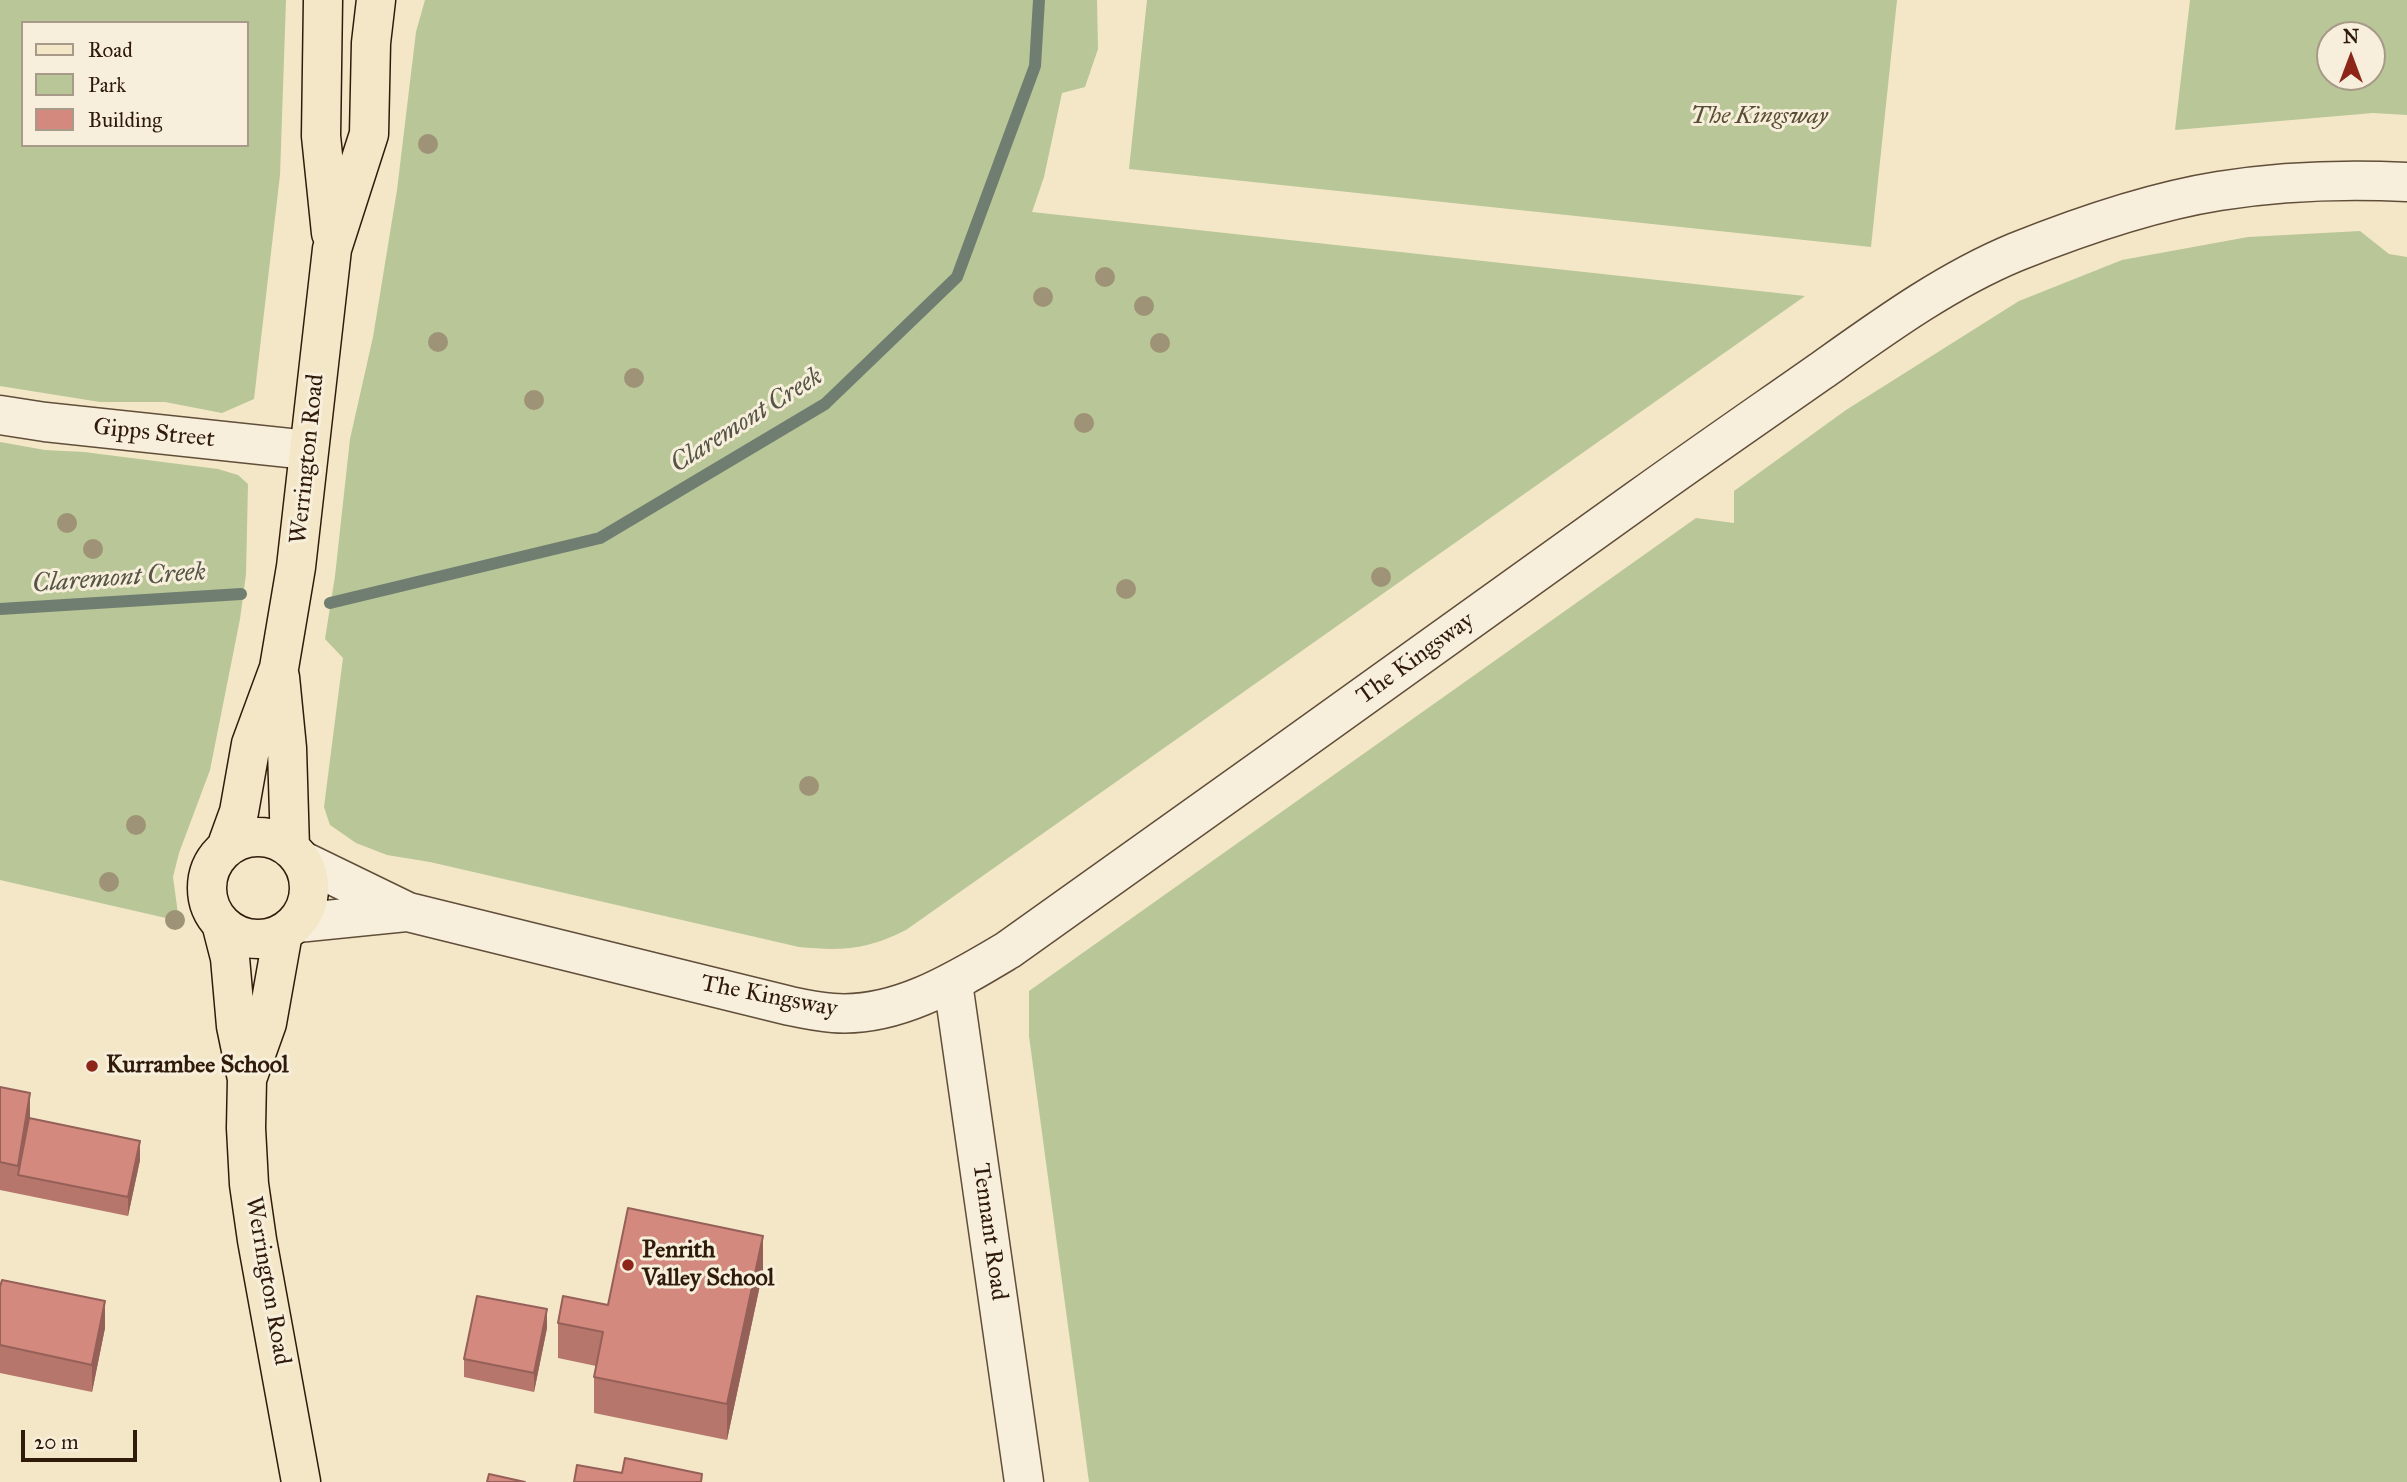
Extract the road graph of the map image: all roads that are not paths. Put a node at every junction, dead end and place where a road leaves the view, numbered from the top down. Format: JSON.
{"nodes":[{"id":1,"x":323,"y":0,"type":"edge"},
{"id":2,"x":376,"y":0,"type":"edge"},
{"id":3,"x":2407,"y":182,"type":"edge"},
{"id":4,"x":332,"y":249,"type":"junction"},
{"id":5,"x":0,"y":415,"type":"edge"},
{"id":6,"x":308,"y":450,"type":"junction"},
{"id":7,"x":279,"y":668,"type":"junction"},
{"id":8,"x":226,"y":848,"type":"junction"},
{"id":9,"x":295,"y":854,"type":"junction"},
{"id":10,"x":408,"y":912,"type":"junction"},
{"id":11,"x":221,"y":923,"type":"junction"},
{"id":12,"x":290,"y":928,"type":"junction"},
{"id":13,"x":953,"y":983,"type":"junction"},
{"id":14,"x":247,"y":1079,"type":"junction"},
{"id":15,"x":301,"y":1482,"type":"edge"},
{"id":16,"x":1024,"y":1482,"type":"edge"}],
"edges":[{"from":1,"to":4,"type":"main road","name":"Werrington Road"},
{"from":2,"to":4,"type":"main road","name":"Werrington Road"},
{"from":3,"to":13,"type":"street","name":"The Kingsway"},
{"from":4,"to":6,"type":"main road","name":"Werrington Road"},
{"from":5,"to":6,"type":"street","name":"Gipps Street"},
{"from":6,"to":7,"type":"main road","name":"Werrington Road"},
{"from":7,"to":8,"type":"main road","name":"Werrington Road"},
{"from":7,"to":9,"type":"main road","name":"Werrington Road"},
{"from":8,"to":9,"type":"main road"},
{"from":8,"to":11,"type":"main road"},
{"from":9,"to":10,"type":"street","name":"The Kingsway"},
{"from":9,"to":12,"type":"main road"},
{"from":10,"to":12,"type":"street","name":"The Kingsway"},
{"from":10,"to":13,"type":"street","name":"The Kingsway"},
{"from":11,"to":12,"type":"main road"},
{"from":11,"to":14,"type":"main road","name":"Werrington Road"},
{"from":12,"to":14,"type":"main road","name":"Werrington Road"},
{"from":13,"to":16,"type":"street","name":"Tennant Road"},
{"from":14,"to":15,"type":"main road","name":"Werrington Road"}]}
